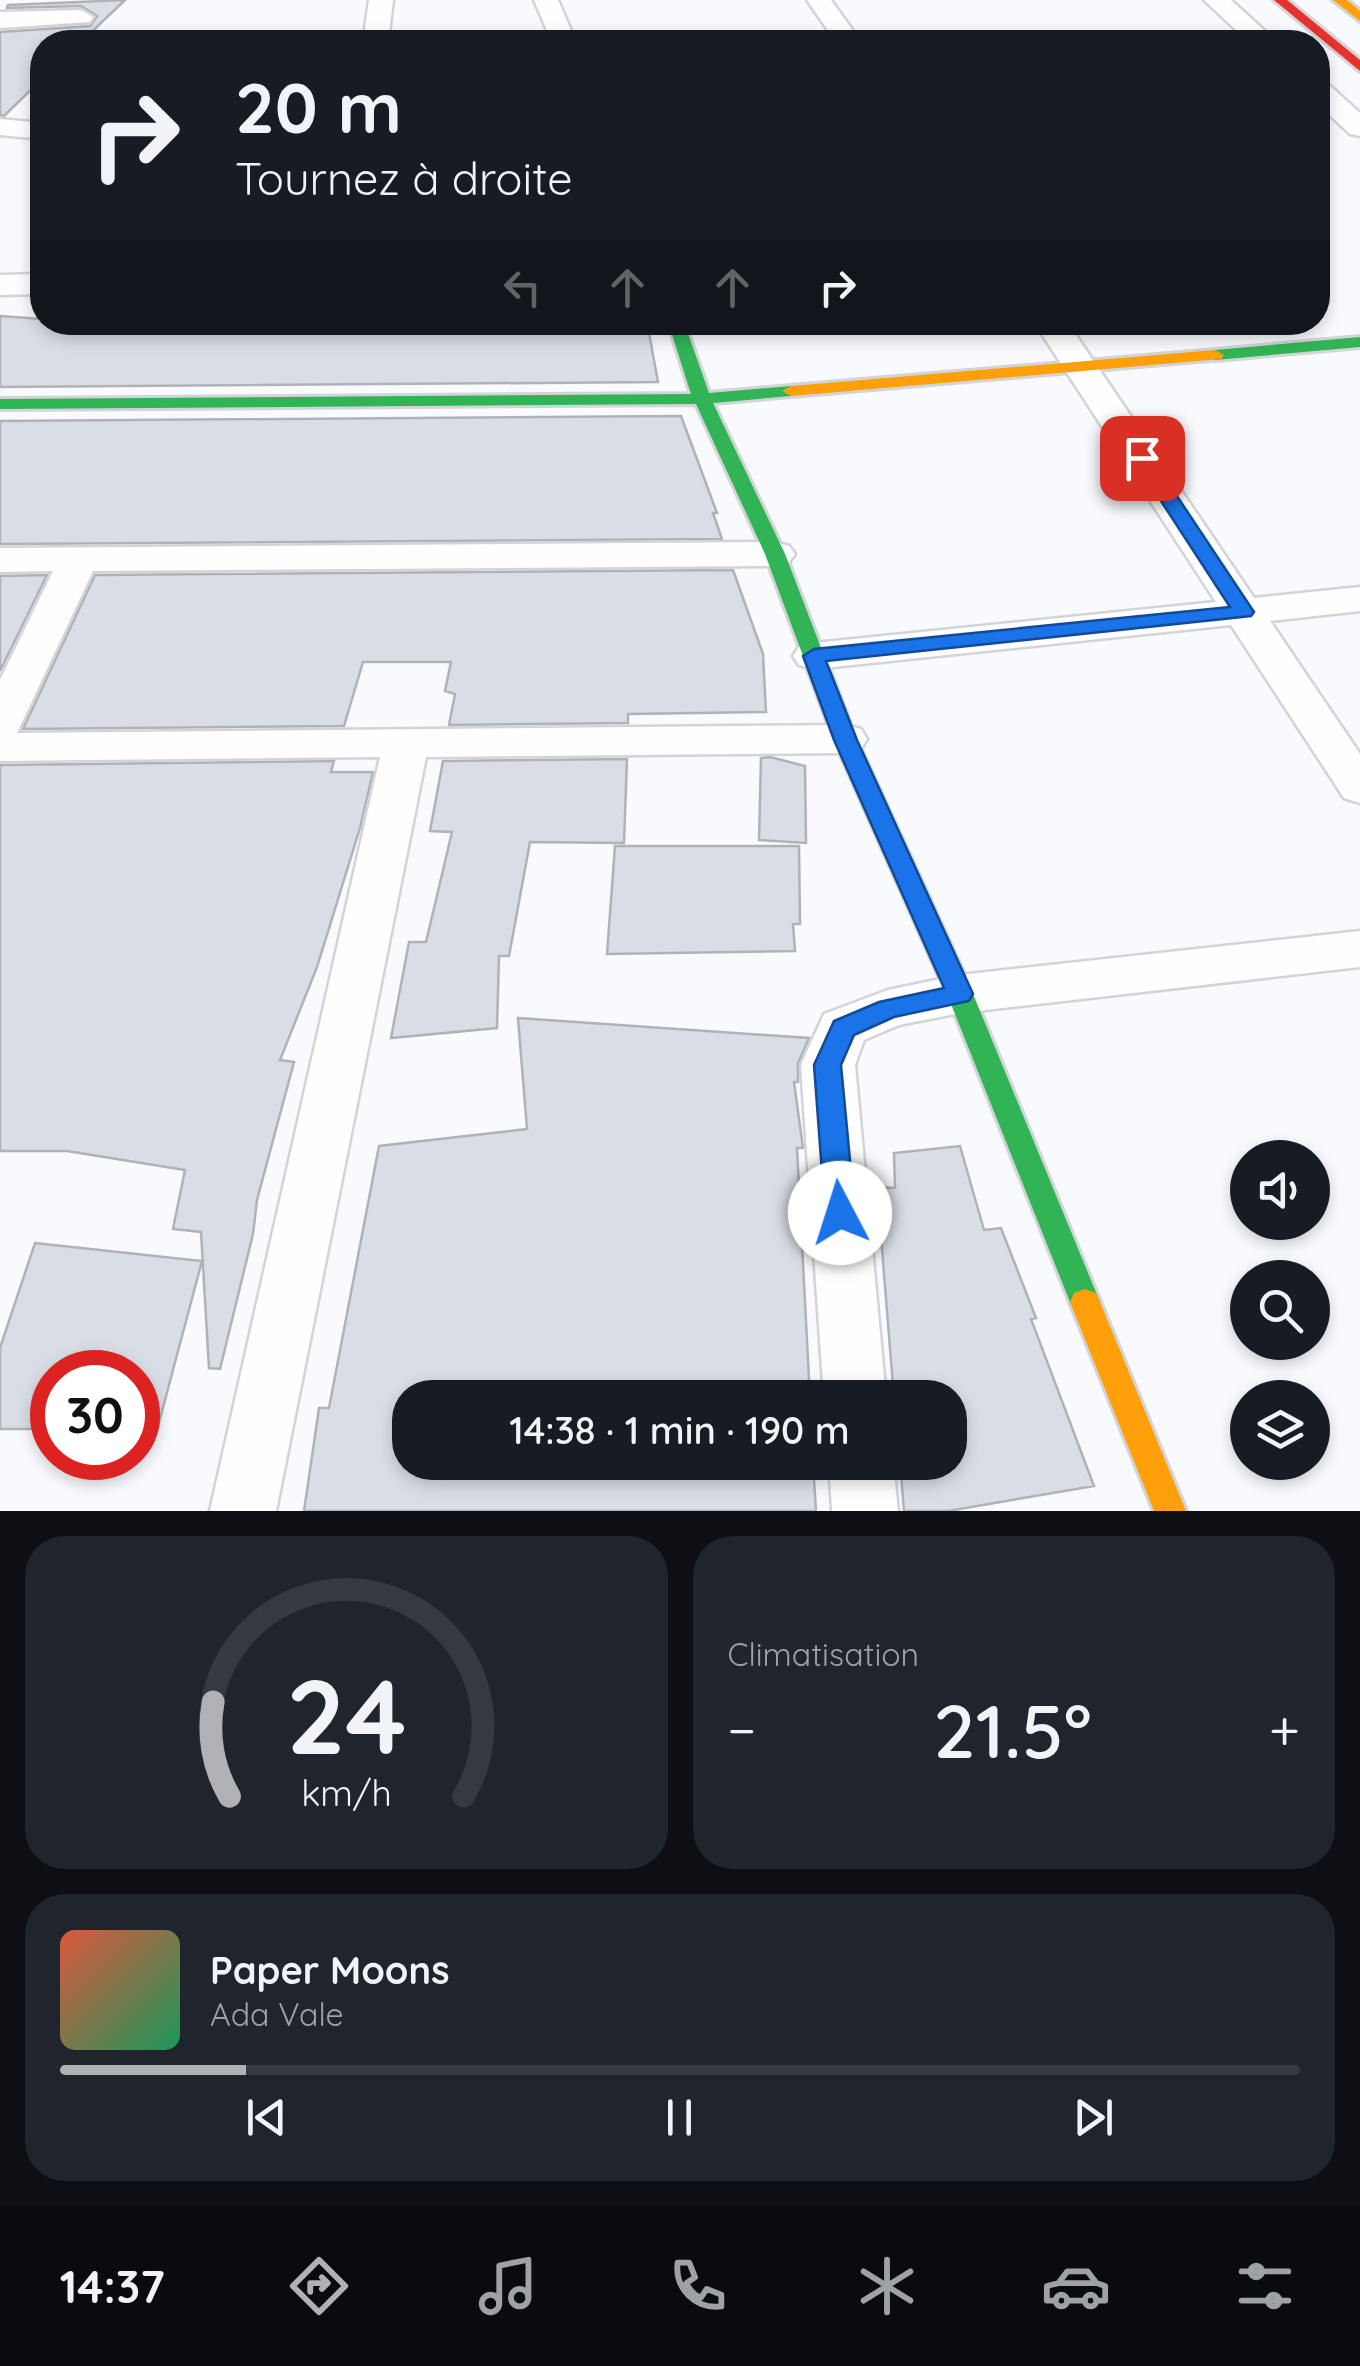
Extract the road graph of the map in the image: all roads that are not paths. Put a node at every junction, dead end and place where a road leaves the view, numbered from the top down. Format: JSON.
{"nodes":[{"id":1,"x":381,"y":0,"type":"edge"},
{"id":2,"x":546,"y":0,"type":"edge"},
{"id":3,"x":819,"y":0,"type":"edge"},
{"id":4,"x":1216,"y":0,"type":"edge"},
{"id":5,"x":1280,"y":0,"type":"edge"},
{"id":6,"x":1339,"y":0,"type":"edge"},
{"id":7,"x":84,"y":9,"type":"edge"},
{"id":8,"x":1360,"y":16,"type":"edge"},
{"id":9,"x":0,"y":20,"type":"edge"},
{"id":10,"x":377,"y":30,"type":"edge"},
{"id":11,"x":559,"y":30,"type":"edge"},
{"id":12,"x":840,"y":30,"type":"edge"},
{"id":13,"x":1250,"y":30,"type":"edge"},
{"id":14,"x":1316,"y":30,"type":"edge"},
{"id":15,"x":1330,"y":42,"type":"edge"},
{"id":16,"x":1360,"y":67,"type":"edge"},
{"id":17,"x":1330,"y":105,"type":"edge"},
{"id":18,"x":30,"y":125,"type":"edge"},
{"id":19,"x":0,"y":127,"type":"edge"},
{"id":20,"x":1360,"y":128,"type":"edge"},
{"id":21,"x":30,"y":284,"type":"edge"},
{"id":22,"x":0,"y":285,"type":"edge"},
{"id":23,"x":680,"y":335,"type":"edge"},
{"id":24,"x":1059,"y":335,"type":"edge"},
{"id":25,"x":1360,"y":342,"type":"edge"},
{"id":26,"x":1081,"y":366,"type":"junction"},
{"id":27,"x":702,"y":398,"type":"junction"},
{"id":28,"x":0,"y":404,"type":"edge"},
{"id":29,"x":775,"y":554,"type":"junction"},
{"id":30,"x":79,"y":559,"type":"junction"},
{"id":31,"x":0,"y":560,"type":"edge"},
{"id":32,"x":1360,"y":599,"type":"edge"},
{"id":33,"x":1244,"y":612,"type":"junction"},
{"id":34,"x":814,"y":656,"type":"junction"},
{"id":35,"x":0,"y":726,"type":"edge"},
{"id":36,"x":845,"y":740,"type":"junction"},
{"id":37,"x":406,"y":743,"type":"junction"},
{"id":38,"x":0,"y":747,"type":"edge"},
{"id":39,"x":1360,"y":788,"type":"edge"},
{"id":40,"x":1360,"y":949,"type":"edge"},
{"id":41,"x":960,"y":994,"type":"junction"},
{"id":42,"x":854,"y":1380,"type":"edge"},
{"id":43,"x":862,"y":1480,"type":"edge"},
{"id":44,"x":243,"y":1511,"type":"edge"},
{"id":45,"x":865,"y":1511,"type":"edge"},
{"id":46,"x":1170,"y":1511,"type":"edge"}],
"edges":[{"from":1,"to":10,"type":"street"},
{"from":2,"to":11,"type":"street"},
{"from":3,"to":12,"type":"street"},
{"from":4,"to":13,"type":"street"},
{"from":5,"to":14,"type":"main road"},
{"from":6,"to":8,"type":"main road"},
{"from":7,"to":9,"type":"street"},
{"from":15,"to":16,"type":"main road"},
{"from":17,"to":20,"type":"street"},
{"from":18,"to":19,"type":"street"},
{"from":21,"to":22,"type":"street"},
{"from":23,"to":27,"type":"main road"},
{"from":24,"to":26,"type":"street"},
{"from":25,"to":26,"type":"main road"},
{"from":26,"to":27,"type":"main road"},
{"from":26,"to":33,"type":"street"},
{"from":27,"to":28,"type":"main road"},
{"from":27,"to":29,"type":"main road"},
{"from":29,"to":30,"type":"street"},
{"from":29,"to":34,"type":"main road"},
{"from":30,"to":31,"type":"street"},
{"from":30,"to":35,"type":"street"},
{"from":32,"to":33,"type":"street"},
{"from":33,"to":34,"type":"street"},
{"from":33,"to":39,"type":"street"},
{"from":34,"to":36,"type":"main road"},
{"from":36,"to":37,"type":"street"},
{"from":36,"to":41,"type":"main road"},
{"from":37,"to":38,"type":"street"},
{"from":37,"to":44,"type":"street"},
{"from":40,"to":41,"type":"street"},
{"from":41,"to":42,"type":"street"},
{"from":41,"to":46,"type":"main road"},
{"from":43,"to":45,"type":"street"}]}
